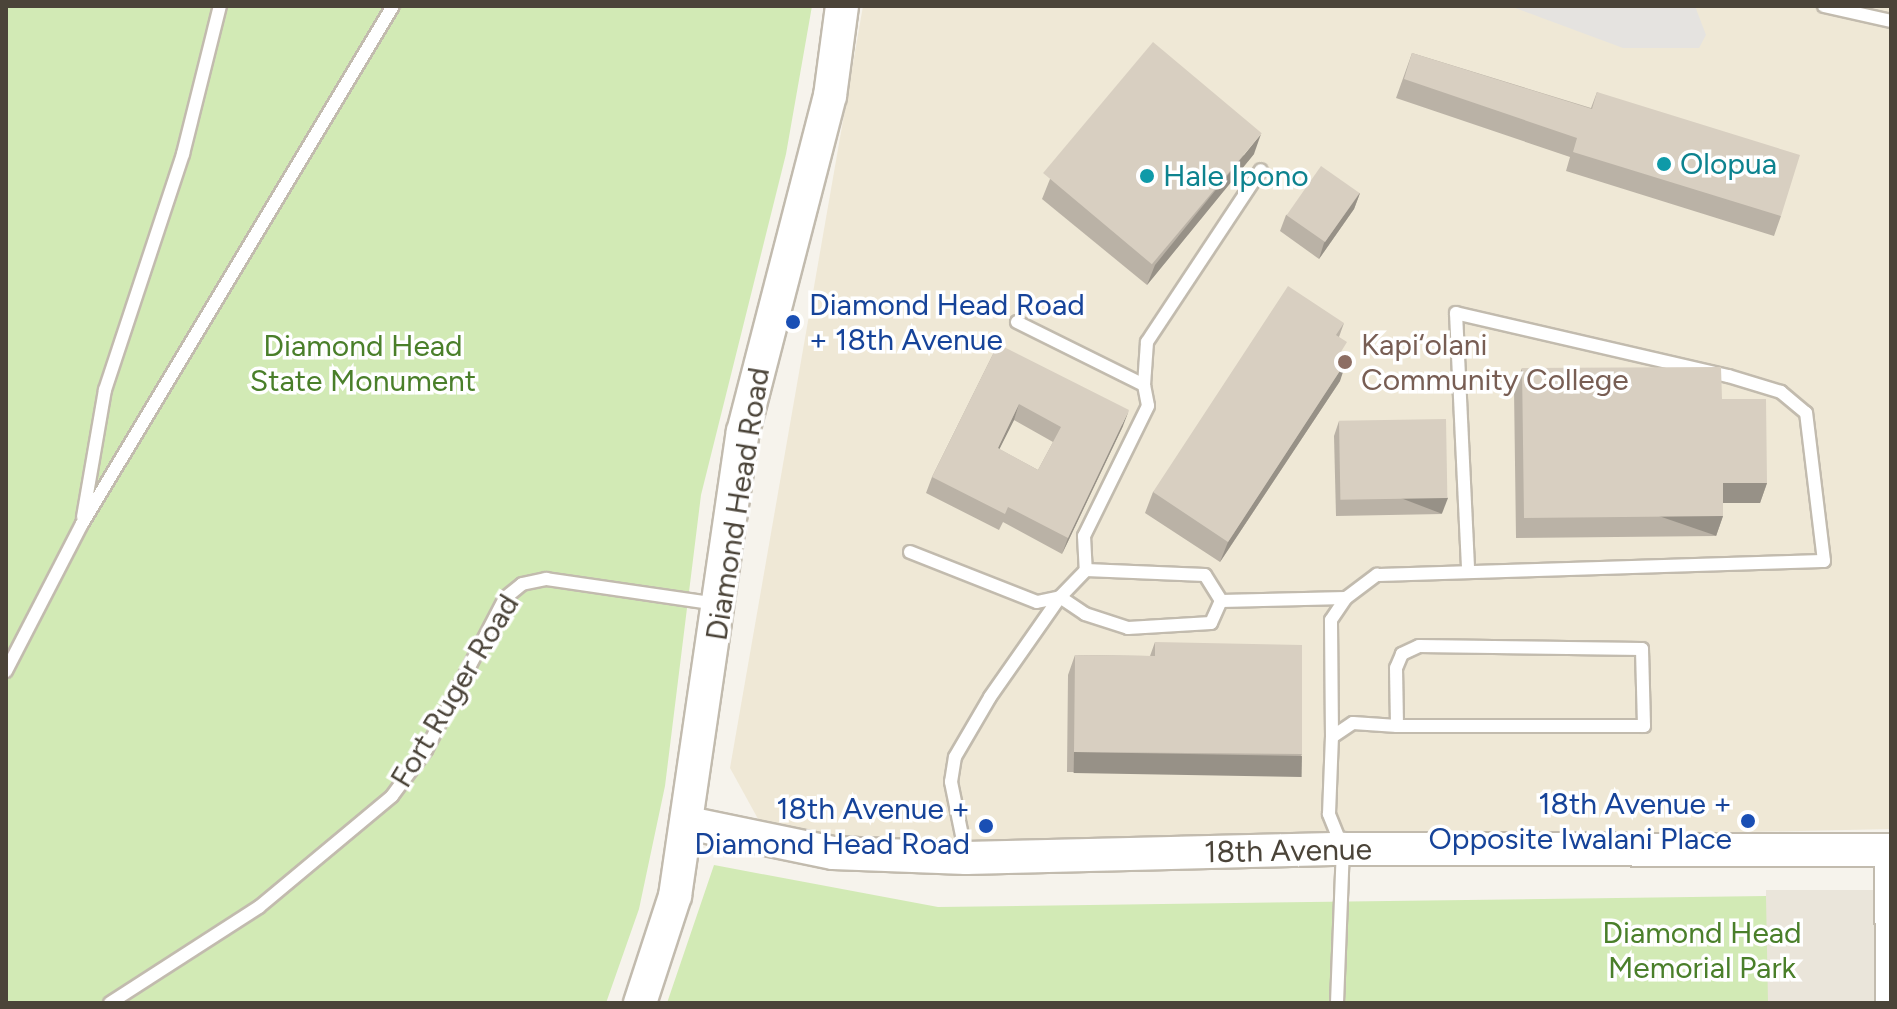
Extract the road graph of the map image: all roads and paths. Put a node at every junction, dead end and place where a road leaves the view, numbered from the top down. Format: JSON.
{"nodes":[{"id":1,"x":220,"y":6,"type":"edge"},
{"id":2,"x":393,"y":6,"type":"edge"},
{"id":3,"x":842,"y":6,"type":"edge"},
{"id":4,"x":1824,"y":6,"type":"edge"},
{"id":5,"x":1891,"y":21,"type":"edge"},
{"id":6,"x":1261,"y":170,"type":"dead end"},
{"id":7,"x":1017,"y":322,"type":"dead end"},
{"id":8,"x":1144,"y":385,"type":"junction"},
{"id":9,"x":82,"y":524,"type":"junction"},
{"id":10,"x":910,"y":552,"type":"dead end"},
{"id":11,"x":1468,"y":569,"type":"junction"},
{"id":12,"x":1086,"y":570,"type":"junction"},
{"id":13,"x":1060,"y":597,"type":"junction"},
{"id":14,"x":1346,"y":598,"type":"junction"},
{"id":15,"x":1221,"y":601,"type":"junction"},
{"id":16,"x":721,"y":605,"type":"junction"},
{"id":17,"x":6,"y":671,"type":"edge"},
{"id":18,"x":1397,"y":726,"type":"junction"},
{"id":19,"x":1332,"y":737,"type":"junction"},
{"id":20,"x":688,"y":823,"type":"junction"},
{"id":21,"x":1343,"y":849,"type":"junction"},
{"id":22,"x":1890,"y":850,"type":"edge"},
{"id":23,"x":966,"y":858,"type":"junction"},
{"id":24,"x":110,"y":1003,"type":"edge"},
{"id":25,"x":640,"y":1003,"type":"edge"},
{"id":26,"x":1337,"y":1003,"type":"edge"},
{"id":27,"x":1889,"y":1003,"type":"edge"}],
"edges":[{"from":1,"to":9,"type":"lane"},
{"from":2,"to":9,"type":"lane"},
{"from":3,"to":16,"type":"street","name":"Diamond Head Road"},
{"from":4,"to":5,"type":"lane"},
{"from":6,"to":8,"type":"lane"},
{"from":7,"to":8,"type":"lane"},
{"from":8,"to":12,"type":"lane"},
{"from":9,"to":17,"type":"lane"},
{"from":10,"to":13,"type":"lane"},
{"from":11,"to":11,"type":"lane"},
{"from":11,"to":14,"type":"lane"},
{"from":12,"to":13,"type":"lane"},
{"from":12,"to":15,"type":"lane"},
{"from":13,"to":15,"type":"lane"},
{"from":13,"to":23,"type":"lane"},
{"from":14,"to":15,"type":"lane"},
{"from":14,"to":19,"type":"lane"},
{"from":16,"to":20,"type":"street","name":"Diamond Head Road"},
{"from":16,"to":24,"type":"lane","name":"Fort Ruger Road"},
{"from":18,"to":18,"type":"lane"},
{"from":18,"to":19,"type":"lane"},
{"from":19,"to":21,"type":"lane"},
{"from":20,"to":23,"type":"street","name":"18th Avenue"},
{"from":20,"to":25,"type":"street","name":"Diamond Head Road"},
{"from":21,"to":22,"type":"street","name":"18th Avenue"},
{"from":21,"to":23,"type":"street","name":"18th Avenue"},
{"from":21,"to":26,"type":"lane"},
{"from":22,"to":27,"type":"street"}]}
